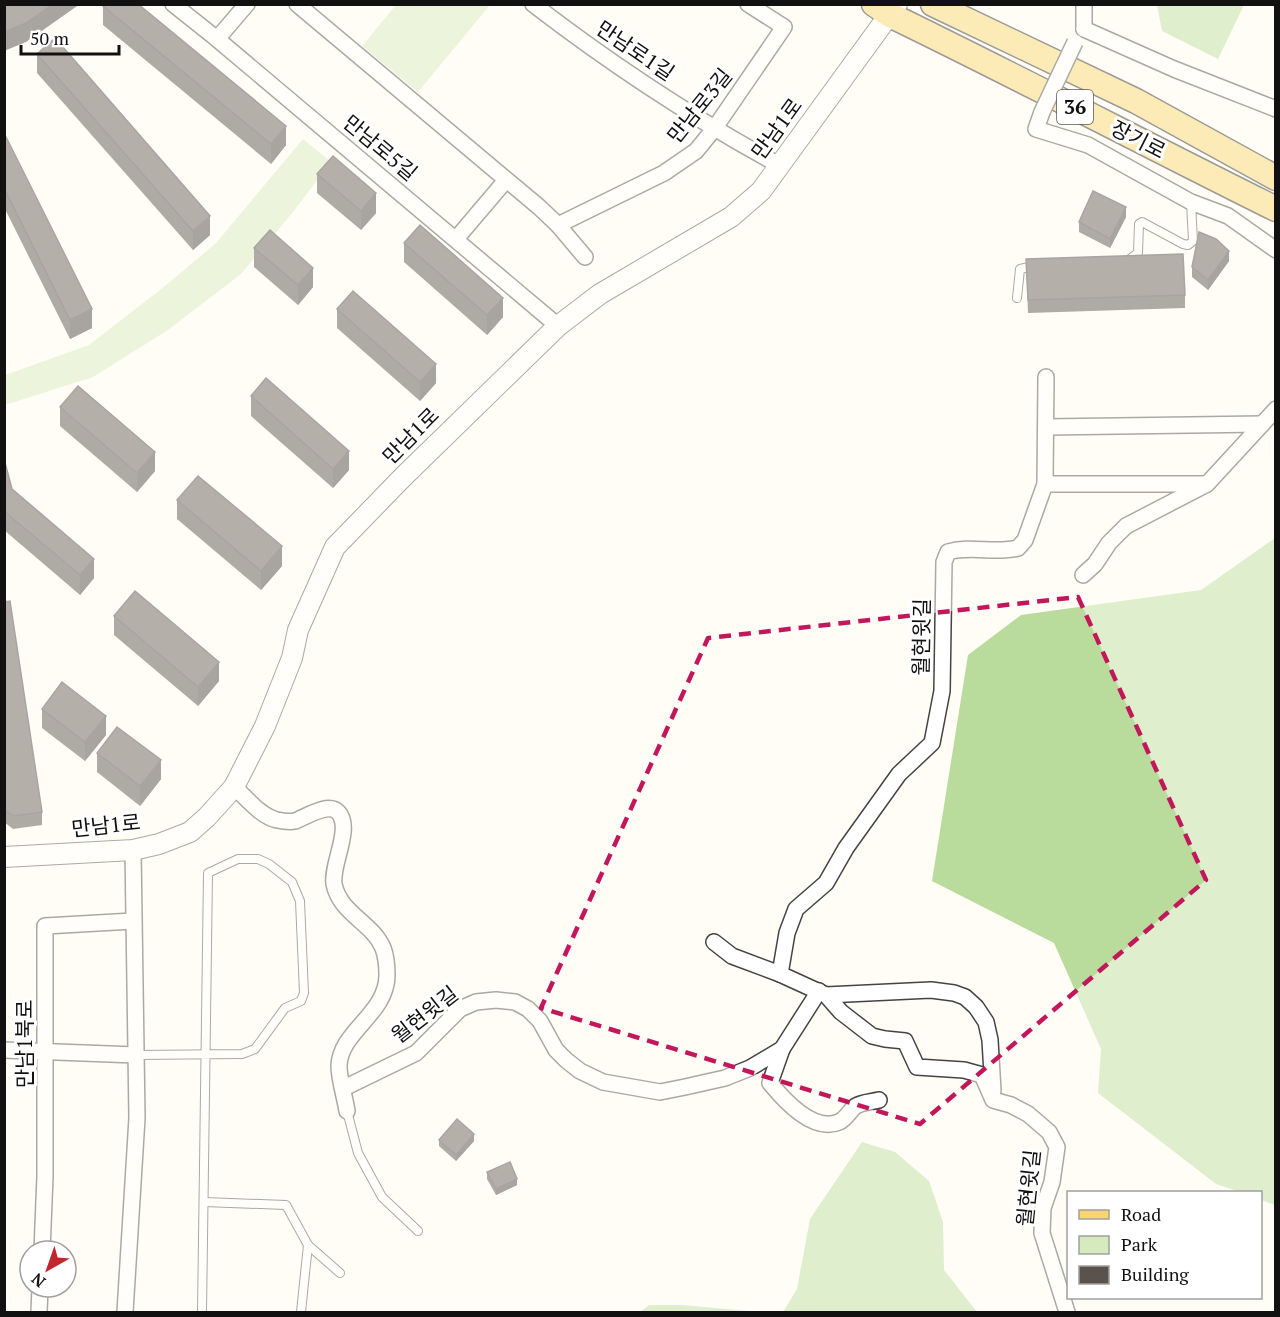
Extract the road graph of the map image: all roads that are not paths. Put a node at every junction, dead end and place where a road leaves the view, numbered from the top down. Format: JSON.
{"nodes":[{"id":1,"x":173,"y":4,"type":"edge"},
{"id":2,"x":247,"y":4,"type":"edge"},
{"id":3,"x":297,"y":4,"type":"edge"},
{"id":4,"x":533,"y":4,"type":"edge"},
{"id":5,"x":748,"y":4,"type":"edge"},
{"id":6,"x":933,"y":4,"type":"edge"},
{"id":7,"x":1084,"y":4,"type":"edge"},
{"id":8,"x":887,"y":8,"type":"edge"},
{"id":9,"x":1080,"y":35,"type":"junction"},
{"id":10,"x":217,"y":39,"type":"junction"},
{"id":11,"x":1136,"y":101,"type":"junction"},
{"id":12,"x":1275,"y":109,"type":"edge"},
{"id":13,"x":714,"y":129,"type":"junction"},
{"id":14,"x":1275,"y":164,"type":"edge"},
{"id":15,"x":779,"y":165,"type":"junction"},
{"id":16,"x":1275,"y":178,"type":"edge"},
{"id":17,"x":506,"y":180,"type":"junction"},
{"id":18,"x":1191,"y":202,"type":"junction"},
{"id":19,"x":1275,"y":209,"type":"edge"},
{"id":20,"x":558,"y":225,"type":"junction"},
{"id":21,"x":456,"y":239,"type":"junction"},
{"id":22,"x":1275,"y":250,"type":"edge"},
{"id":23,"x":585,"y":257,"type":"dead end"},
{"id":24,"x":1112,"y":263,"type":"edge"},
{"id":25,"x":1040,"y":266,"type":"edge"},
{"id":26,"x":1017,"y":298,"type":"dead end"},
{"id":27,"x":558,"y":326,"type":"junction"},
{"id":28,"x":1046,"y":377,"type":"dead end"},
{"id":29,"x":1275,"y":410,"type":"edge"},
{"id":30,"x":1262,"y":423,"type":"junction"},
{"id":31,"x":1046,"y":427,"type":"junction"},
{"id":32,"x":1045,"y":484,"type":"junction"},
{"id":33,"x":1207,"y":484,"type":"junction"},
{"id":34,"x":1083,"y":574,"type":"dead end"},
{"id":35,"x":234,"y":787,"type":"junction"},
{"id":36,"x":133,"y":850,"type":"junction"},
{"id":37,"x":4,"y":857,"type":"edge"},
{"id":38,"x":133,"y":921,"type":"junction"},
{"id":39,"x":714,"y":942,"type":"dead end"},
{"id":40,"x":780,"y":974,"type":"junction"},
{"id":41,"x":822,"y":993,"type":"junction"},
{"id":42,"x":782,"y":1049,"type":"junction"},
{"id":43,"x":4,"y":1050,"type":"edge"},
{"id":44,"x":46,"y":1053,"type":"junction"},
{"id":45,"x":205,"y":1054,"type":"junction"},
{"id":46,"x":136,"y":1056,"type":"junction"},
{"id":47,"x":344,"y":1089,"type":"junction"},
{"id":48,"x":879,"y":1100,"type":"dead end"},
{"id":49,"x":993,"y":1100,"type":"junction"},
{"id":50,"x":347,"y":1111,"type":"joint"},
{"id":51,"x":204,"y":1202,"type":"junction"},
{"id":52,"x":418,"y":1231,"type":"dead end"},
{"id":53,"x":42,"y":1239,"type":"edge"},
{"id":54,"x":308,"y":1245,"type":"junction"},
{"id":55,"x":340,"y":1273,"type":"dead end"},
{"id":56,"x":125,"y":1312,"type":"edge"},
{"id":57,"x":202,"y":1312,"type":"edge"},
{"id":58,"x":301,"y":1312,"type":"edge"},
{"id":59,"x":1067,"y":1312,"type":"edge"}],
"edges":[{"from":1,"to":10,"type":"street","name":"만남로5길"},
{"from":2,"to":10,"type":"street"},
{"from":3,"to":17,"type":"street"},
{"from":4,"to":13,"type":"street","name":"만남로1길"},
{"from":5,"to":13,"type":"street","name":"만남로3길"},
{"from":6,"to":11,"type":"main road","name":"장기로","number":"36"},
{"from":7,"to":9,"type":"street"},
{"from":8,"to":15,"type":"street","name":"만남1로"},
{"from":8,"to":19,"type":"main road","name":"장기로","number":"36"},
{"from":9,"to":12,"type":"street"},
{"from":9,"to":18,"type":"street","bridge":true},
{"from":10,"to":21,"type":"street","name":"만남로5길"},
{"from":11,"to":14,"type":"main road"},
{"from":11,"to":16,"type":"main road","name":"장기로","number":"36"},
{"from":13,"to":15,"type":"street","name":"만남로1길"},
{"from":13,"to":20,"type":"street","name":"만남로3길"},
{"from":15,"to":27,"type":"street","name":"만남1로"},
{"from":17,"to":20,"type":"street"},
{"from":17,"to":21,"type":"street"},
{"from":18,"to":22,"type":"street"},
{"from":18,"to":24,"type":"lane"},
{"from":20,"to":23,"type":"street"},
{"from":21,"to":27,"type":"street","name":"만남로5길"},
{"from":25,"to":26,"type":"lane"},
{"from":27,"to":35,"type":"street","name":"만남1로"},
{"from":28,"to":31,"type":"street"},
{"from":29,"to":30,"type":"street"},
{"from":30,"to":31,"type":"street"},
{"from":30,"to":33,"type":"street"},
{"from":31,"to":32,"type":"street"},
{"from":32,"to":33,"type":"street"},
{"from":32,"to":40,"type":"street","name":"월현윗길"},
{"from":33,"to":34,"type":"street"},
{"from":35,"to":36,"type":"street","name":"만남1로"},
{"from":35,"to":47,"type":"street"},
{"from":36,"to":37,"type":"street","name":"만남1로"},
{"from":36,"to":38,"type":"street"},
{"from":38,"to":44,"type":"street","name":"만남1북로"},
{"from":38,"to":46,"type":"street"},
{"from":39,"to":40,"type":"street"},
{"from":40,"to":41,"type":"street"},
{"from":41,"to":42,"type":"street","name":"월현윗길"},
{"from":41,"to":49,"type":"street"},
{"from":41,"to":49,"type":"street"},
{"from":42,"to":47,"type":"street","name":"월현윗길"},
{"from":42,"to":48,"type":"street","name":"월현윗길"},
{"from":43,"to":44,"type":"street"},
{"from":44,"to":46,"type":"street"},
{"from":44,"to":53,"type":"street","name":"만남1북로"},
{"from":45,"to":45,"type":"lane"},
{"from":45,"to":46,"type":"lane"},
{"from":45,"to":51,"type":"lane"},
{"from":46,"to":56,"type":"street"},
{"from":47,"to":50,"type":"street"},
{"from":49,"to":59,"type":"street","name":"월현윗길"},
{"from":50,"to":52,"type":"lane"},
{"from":51,"to":54,"type":"lane"},
{"from":51,"to":57,"type":"lane"},
{"from":54,"to":55,"type":"lane"},
{"from":54,"to":58,"type":"lane"}]}
